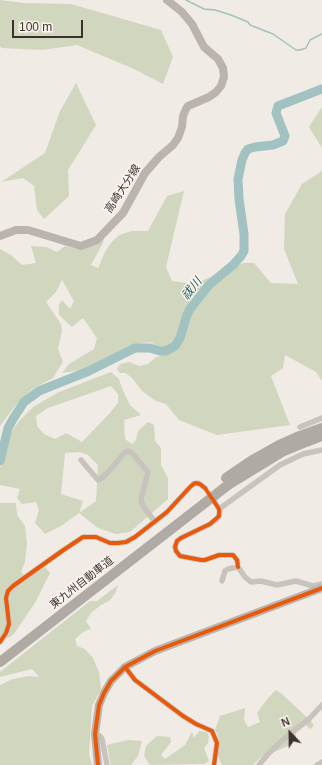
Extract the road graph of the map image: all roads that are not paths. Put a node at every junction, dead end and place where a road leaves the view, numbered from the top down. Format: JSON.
{"nodes":[{"id":1,"x":167,"y":0,"type":"edge"},
{"id":2,"x":0,"y":236,"type":"edge"},
{"id":3,"x":322,"y":418,"type":"edge"},
{"id":4,"x":300,"y":427,"type":"dead end"},
{"id":5,"x":322,"y":428,"type":"edge"},
{"id":6,"x":322,"y":436,"type":"edge"},
{"id":7,"x":322,"y":450,"type":"edge"},
{"id":8,"x":81,"y":460,"type":"dead end"},
{"id":9,"x":204,"y":488,"type":"dead end"},
{"id":10,"x":215,"y":502,"type":"dead end"},
{"id":11,"x":219,"y":509,"type":"junction"},
{"id":12,"x":155,"y":522,"type":"junction"},
{"id":13,"x":238,"y":568,"type":"junction"},
{"id":14,"x":222,"y":581,"type":"dead end"},
{"id":15,"x":322,"y":584,"type":"edge"},
{"id":16,"x":322,"y":588,"type":"edge"},
{"id":17,"x":0,"y":642,"type":"edge"},
{"id":18,"x":0,"y":654,"type":"edge"},
{"id":19,"x":0,"y":662,"type":"edge"},
{"id":20,"x":125,"y":668,"type":"junction"},
{"id":21,"x":322,"y":705,"type":"edge"},
{"id":22,"x":95,"y":734,"type":"junction"},
{"id":23,"x":322,"y":762,"type":"edge"},
{"id":24,"x":261,"y":764,"type":"edge"},
{"id":25,"x":98,"y":765,"type":"edge"},
{"id":26,"x":107,"y":765,"type":"edge"},
{"id":27,"x":214,"y":765,"type":"edge"},
{"id":28,"x":317,"y":765,"type":"edge"}],
"edges":[{"from":1,"to":2,"type":"main road","name":"高崎大分線"},
{"from":3,"to":4,"type":"street"},
{"from":5,"to":18,"type":"highway","name":"東九州自動車道"},
{"from":6,"to":19,"type":"highway","name":"東九州自動車道"},
{"from":7,"to":11,"type":"street"},
{"from":8,"to":12,"type":"street"},
{"from":9,"to":12,"type":"street"},
{"from":10,"to":11,"type":"street"},
{"from":11,"to":13,"type":"street"},
{"from":12,"to":17,"type":"street"},
{"from":13,"to":14,"type":"street"},
{"from":13,"to":15,"type":"street"},
{"from":16,"to":20,"type":"main road"},
{"from":20,"to":22,"type":"main road"},
{"from":20,"to":27,"type":"street"},
{"from":21,"to":24,"type":"street"},
{"from":22,"to":25,"type":"main road"},
{"from":22,"to":26,"type":"street"},
{"from":23,"to":28,"type":"street"}]}
